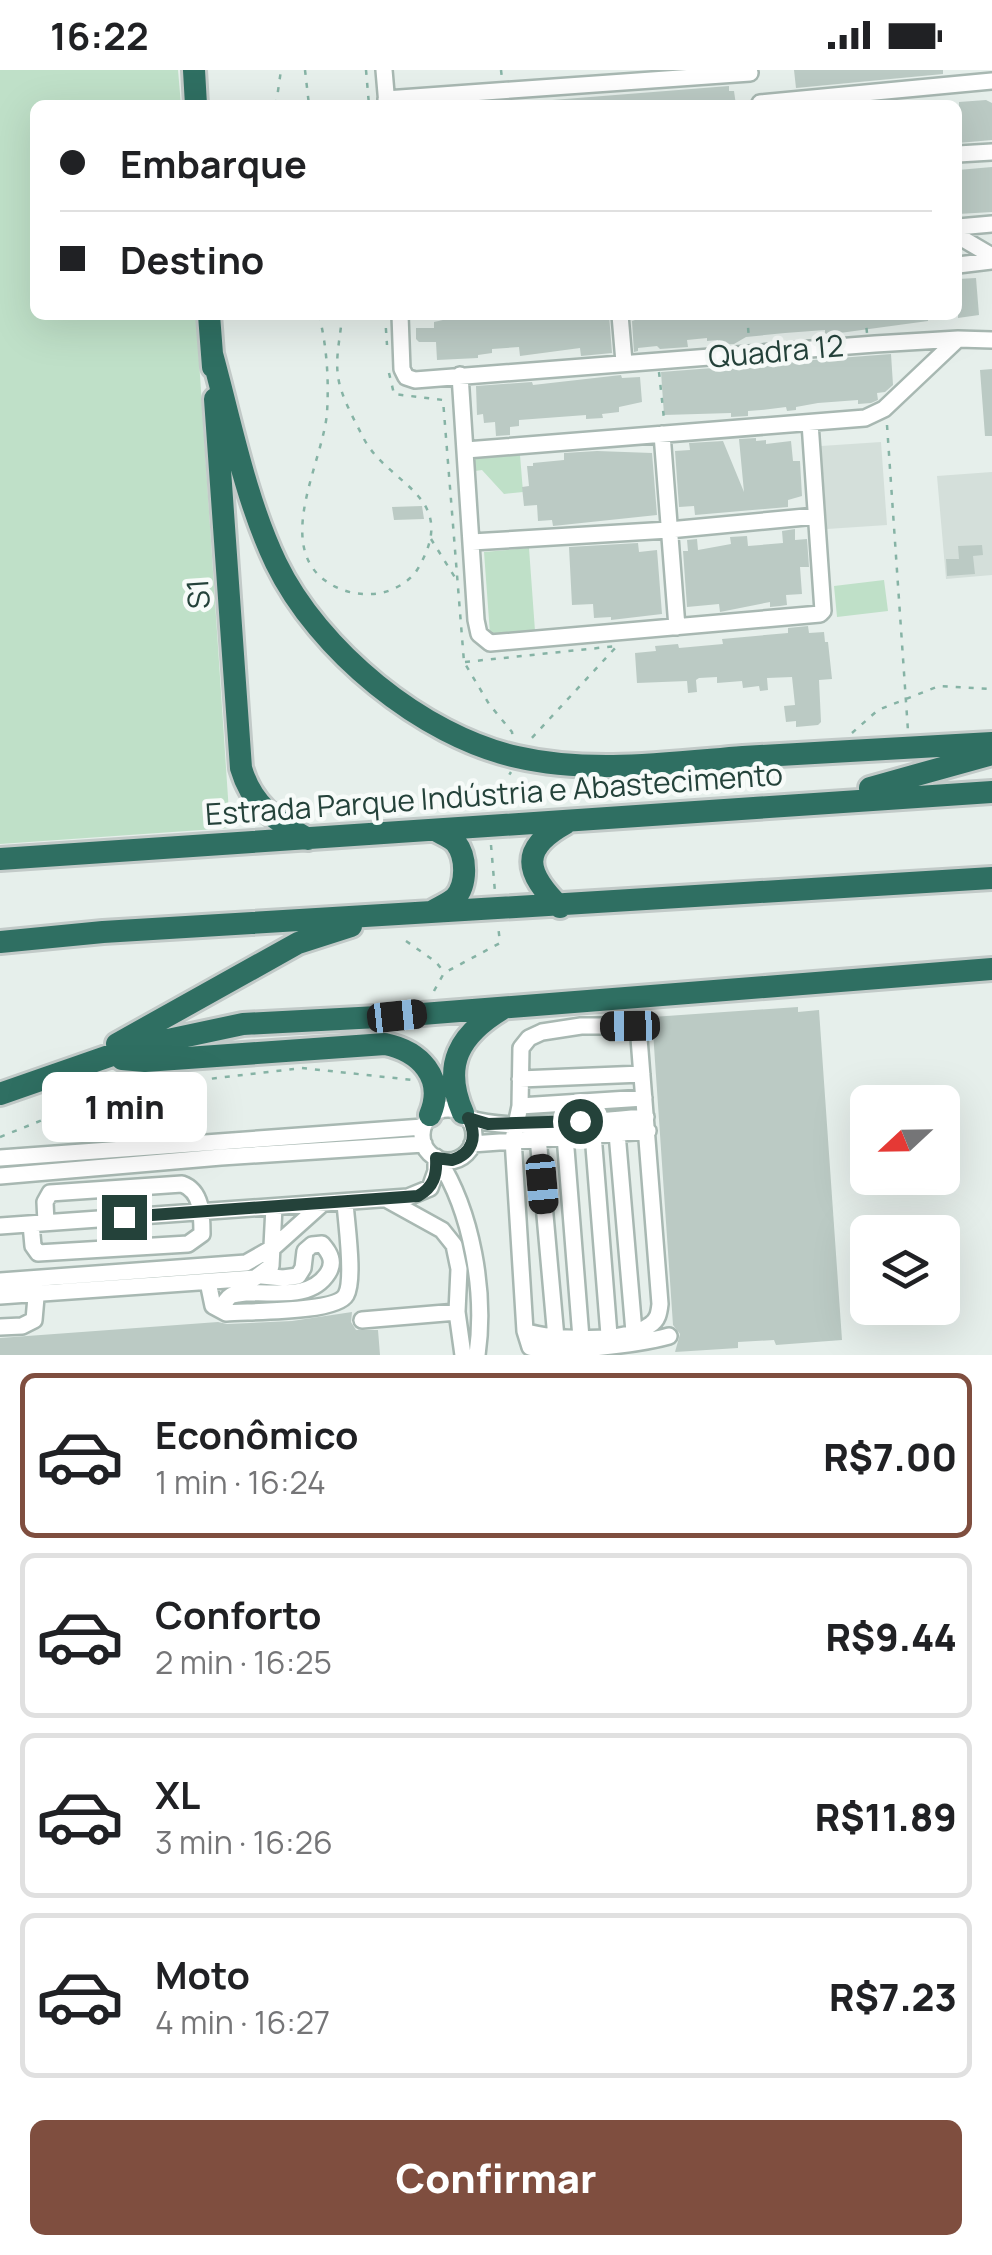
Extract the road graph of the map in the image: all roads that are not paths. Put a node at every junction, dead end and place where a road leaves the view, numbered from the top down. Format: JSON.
{"nodes":[{"id":1,"x":194,"y":70,"type":"edge"},
{"id":2,"x":384,"y":70,"type":"edge"},
{"id":3,"x":905,"y":70,"type":"edge"},
{"id":4,"x":750,"y":71,"type":"edge"},
{"id":5,"x":992,"y":81,"type":"edge"},
{"id":6,"x":941,"y":86,"type":"junction"},
{"id":7,"x":906,"y":89,"type":"junction"},
{"id":8,"x":196,"y":100,"type":"edge"},
{"id":9,"x":386,"y":100,"type":"edge"},
{"id":10,"x":409,"y":100,"type":"edge"},
{"id":11,"x":759,"y":100,"type":"edge"},
{"id":12,"x":799,"y":100,"type":"edge"},
{"id":13,"x":942,"y":100,"type":"edge"},
{"id":14,"x":992,"y":152,"type":"edge"},
{"id":15,"x":962,"y":154,"type":"edge"},
{"id":16,"x":992,"y":224,"type":"edge"},
{"id":17,"x":962,"y":227,"type":"edge"},
{"id":18,"x":962,"y":239,"type":"edge"},
{"id":19,"x":992,"y":258,"type":"edge"},
{"id":20,"x":962,"y":265,"type":"edge"},
{"id":21,"x":209,"y":320,"type":"edge"},
{"id":22,"x":400,"y":320,"type":"edge"},
{"id":23,"x":620,"y":320,"type":"edge"},
{"id":24,"x":958,"y":339,"type":"junction"},
{"id":25,"x":992,"y":340,"type":"edge"},
{"id":26,"x":212,"y":354,"type":"junction"},
{"id":27,"x":624,"y":362,"type":"junction"},
{"id":28,"x":460,"y":376,"type":"junction"},
{"id":29,"x":810,"y":423,"type":"junction"},
{"id":30,"x":664,"y":433,"type":"junction"},
{"id":31,"x":466,"y":450,"type":"junction"},
{"id":32,"x":816,"y":516,"type":"junction"},
{"id":33,"x":670,"y":530,"type":"junction"},
{"id":34,"x":472,"y":542,"type":"junction"},
{"id":35,"x":677,"y":626,"type":"junction"},
{"id":36,"x":992,"y":743,"type":"edge"},
{"id":37,"x":992,"y":754,"type":"edge"},
{"id":38,"x":992,"y":792,"type":"edge"},
{"id":39,"x":794,"y":803,"type":"junction"},
{"id":40,"x":569,"y":821,"type":"junction"},
{"id":41,"x":435,"y":830,"type":"junction"},
{"id":42,"x":308,"y":840,"type":"junction"},
{"id":43,"x":0,"y":859,"type":"edge"},
{"id":44,"x":992,"y":878,"type":"edge"},
{"id":45,"x":560,"y":907,"type":"junction"},
{"id":46,"x":430,"y":913,"type":"junction"},
{"id":47,"x":372,"y":916,"type":"junction"},
{"id":48,"x":0,"y":942,"type":"edge"},
{"id":49,"x":992,"y":969,"type":"edge"},
{"id":50,"x":508,"y":1005,"type":"junction"},
{"id":51,"x":103,"y":1058,"type":"junction"},
{"id":52,"x":79,"y":1065,"type":"junction"},
{"id":53,"x":642,"y":1074,"type":"junction"},
{"id":54,"x":520,"y":1079,"type":"junction"},
{"id":55,"x":0,"y":1094,"type":"edge"},
{"id":56,"x":644,"y":1098,"type":"junction"},
{"id":57,"x":520,"y":1106,"type":"junction"},
{"id":58,"x":465,"y":1116,"type":"junction"},
{"id":59,"x":647,"y":1124,"type":"junction"},
{"id":60,"x":426,"y":1129,"type":"junction"},
{"id":61,"x":513,"y":1132,"type":"junction"},
{"id":62,"x":617,"y":1133,"type":"junction"},
{"id":63,"x":594,"y":1134,"type":"junction"},
{"id":64,"x":565,"y":1136,"type":"junction"},
{"id":65,"x":538,"y":1137,"type":"junction"},
{"id":66,"x":481,"y":1143,"type":"junction"},
{"id":67,"x":0,"y":1158,"type":"edge"},
{"id":68,"x":437,"y":1158,"type":"junction"},
{"id":69,"x":515,"y":1164,"type":"junction"},
{"id":70,"x":0,"y":1176,"type":"edge"},
{"id":71,"x":569,"y":1183,"type":"junction"},
{"id":72,"x":542,"y":1184,"type":"junction"},
{"id":73,"x":516,"y":1185,"type":"junction"},
{"id":74,"x":386,"y":1200,"type":"junction"},
{"id":75,"x":344,"y":1202,"type":"junction"},
{"id":76,"x":322,"y":1204,"type":"junction"},
{"id":77,"x":274,"y":1206,"type":"junction"},
{"id":78,"x":201,"y":1212,"type":"junction"},
{"id":79,"x":39,"y":1224,"type":"junction"},
{"id":80,"x":0,"y":1226,"type":"edge"},
{"id":81,"x":274,"y":1247,"type":"junction"},
{"id":82,"x":262,"y":1276,"type":"junction"},
{"id":83,"x":0,"y":1281,"type":"edge"},
{"id":84,"x":208,"y":1282,"type":"junction"},
{"id":85,"x":37,"y":1286,"type":"junction"},
{"id":86,"x":0,"y":1296,"type":"edge"},
{"id":87,"x":226,"y":1312,"type":"junction"},
{"id":88,"x":457,"y":1312,"type":"junction"},
{"id":89,"x":362,"y":1320,"type":"dead end"},
{"id":90,"x":0,"y":1327,"type":"edge"},
{"id":91,"x":525,"y":1331,"type":"junction"},
{"id":92,"x":634,"y":1332,"type":"junction"},
{"id":93,"x":609,"y":1336,"type":"junction"},
{"id":94,"x":670,"y":1336,"type":"dead end"},
{"id":95,"x":556,"y":1338,"type":"junction"},
{"id":96,"x":580,"y":1338,"type":"junction"},
{"id":97,"x":463,"y":1355,"type":"edge"},
{"id":98,"x":477,"y":1355,"type":"edge"}],
"edges":[{"from":1,"to":8,"type":"highway"},
{"from":2,"to":9,"type":"street"},
{"from":3,"to":7,"type":"street"},
{"from":4,"to":10,"type":"street"},
{"from":4,"to":11,"type":"street"},
{"from":5,"to":6,"type":"street"},
{"from":6,"to":7,"type":"street"},
{"from":6,"to":13,"type":"street"},
{"from":7,"to":12,"type":"street"},
{"from":14,"to":15,"type":"street"},
{"from":16,"to":17,"type":"street"},
{"from":18,"to":19,"type":"street"},
{"from":19,"to":20,"type":"street"},
{"from":21,"to":26,"type":"highway","name":"S1"},
{"from":22,"to":28,"type":"street","name":"Quadra 12"},
{"from":23,"to":27,"type":"street"},
{"from":24,"to":25,"type":"street","name":"Quadra 12"},
{"from":24,"to":27,"type":"street","name":"Quadra 12"},
{"from":24,"to":29,"type":"street"},
{"from":26,"to":36,"type":"highway"},
{"from":26,"to":42,"type":"highway","name":"S1"},
{"from":27,"to":28,"type":"street","name":"Quadra 12"},
{"from":28,"to":31,"type":"street"},
{"from":29,"to":30,"type":"street"},
{"from":29,"to":32,"type":"street"},
{"from":30,"to":31,"type":"street"},
{"from":30,"to":33,"type":"street"},
{"from":31,"to":34,"type":"street"},
{"from":32,"to":33,"type":"street"},
{"from":32,"to":35,"type":"street"},
{"from":33,"to":34,"type":"street"},
{"from":33,"to":35,"type":"street"},
{"from":34,"to":35,"type":"street"},
{"from":37,"to":39,"type":"highway"},
{"from":38,"to":39,"type":"highway","name":"Estrada Parque Indústria e Abastecimento"},
{"from":39,"to":40,"type":"highway","name":"Estrada Parque Indústria e Abastecimento"},
{"from":40,"to":41,"type":"highway","name":"Estrada Parque Indústria e Abastecimento"},
{"from":40,"to":45,"type":"highway"},
{"from":41,"to":42,"type":"highway","name":"Estrada Parque Indústria e Abastecimento"},
{"from":41,"to":46,"type":"highway"},
{"from":42,"to":43,"type":"highway","name":"Estrada Parque Indústria e Abastecimento"},
{"from":44,"to":45,"type":"highway"},
{"from":45,"to":46,"type":"highway"},
{"from":46,"to":47,"type":"highway"},
{"from":47,"to":48,"type":"highway"},
{"from":47,"to":52,"type":"highway"},
{"from":49,"to":50,"type":"highway"},
{"from":50,"to":51,"type":"highway"},
{"from":50,"to":58,"type":"highway"},
{"from":51,"to":52,"type":"highway"},
{"from":51,"to":60,"type":"highway"},
{"from":52,"to":55,"type":"highway"},
{"from":53,"to":54,"type":"street"},
{"from":53,"to":54,"type":"street"},
{"from":53,"to":56,"type":"street"},
{"from":54,"to":57,"type":"street"},
{"from":56,"to":57,"type":"street"},
{"from":56,"to":59,"type":"street"},
{"from":57,"to":61,"type":"street"},
{"from":58,"to":60,"type":"street"},
{"from":58,"to":61,"type":"street"},
{"from":58,"to":66,"type":"street"},
{"from":59,"to":61,"type":"street"},
{"from":59,"to":62,"type":"street"},
{"from":59,"to":92,"type":"street"},
{"from":60,"to":67,"type":"street"},
{"from":60,"to":68,"type":"street"},
{"from":60,"to":70,"type":"street"},
{"from":61,"to":65,"type":"street"},
{"from":61,"to":66,"type":"street"},
{"from":61,"to":69,"type":"street"},
{"from":62,"to":63,"type":"street"},
{"from":62,"to":92,"type":"street"},
{"from":63,"to":64,"type":"street"},
{"from":63,"to":93,"type":"street"},
{"from":64,"to":65,"type":"street"},
{"from":64,"to":71,"type":"street"},
{"from":65,"to":72,"type":"street"},
{"from":66,"to":68,"type":"street"},
{"from":66,"to":69,"type":"street"},
{"from":68,"to":74,"type":"street"},
{"from":68,"to":98,"type":"street"},
{"from":69,"to":73,"type":"street"},
{"from":71,"to":72,"type":"street"},
{"from":71,"to":96,"type":"street"},
{"from":72,"to":73,"type":"street"},
{"from":72,"to":95,"type":"street"},
{"from":73,"to":91,"type":"street"},
{"from":74,"to":75,"type":"street"},
{"from":74,"to":88,"type":"street"},
{"from":75,"to":76,"type":"street"},
{"from":75,"to":87,"type":"street"},
{"from":76,"to":77,"type":"street"},
{"from":76,"to":81,"type":"street"},
{"from":77,"to":78,"type":"street"},
{"from":77,"to":81,"type":"street"},
{"from":78,"to":79,"type":"street"},
{"from":78,"to":79,"type":"street"},
{"from":78,"to":79,"type":"street"},
{"from":79,"to":80,"type":"street"},
{"from":81,"to":82,"type":"street"},
{"from":81,"to":85,"type":"street"},
{"from":82,"to":84,"type":"street"},
{"from":82,"to":87,"type":"street"},
{"from":83,"to":85,"type":"street"},
{"from":84,"to":85,"type":"street"},
{"from":84,"to":87,"type":"street"},
{"from":85,"to":86,"type":"street"},
{"from":85,"to":90,"type":"street"},
{"from":88,"to":89,"type":"street"},
{"from":88,"to":97,"type":"street"},
{"from":91,"to":94,"type":"street"},
{"from":91,"to":95,"type":"street"},
{"from":92,"to":93,"type":"street"},
{"from":93,"to":96,"type":"street"},
{"from":95,"to":96,"type":"street"}]}
